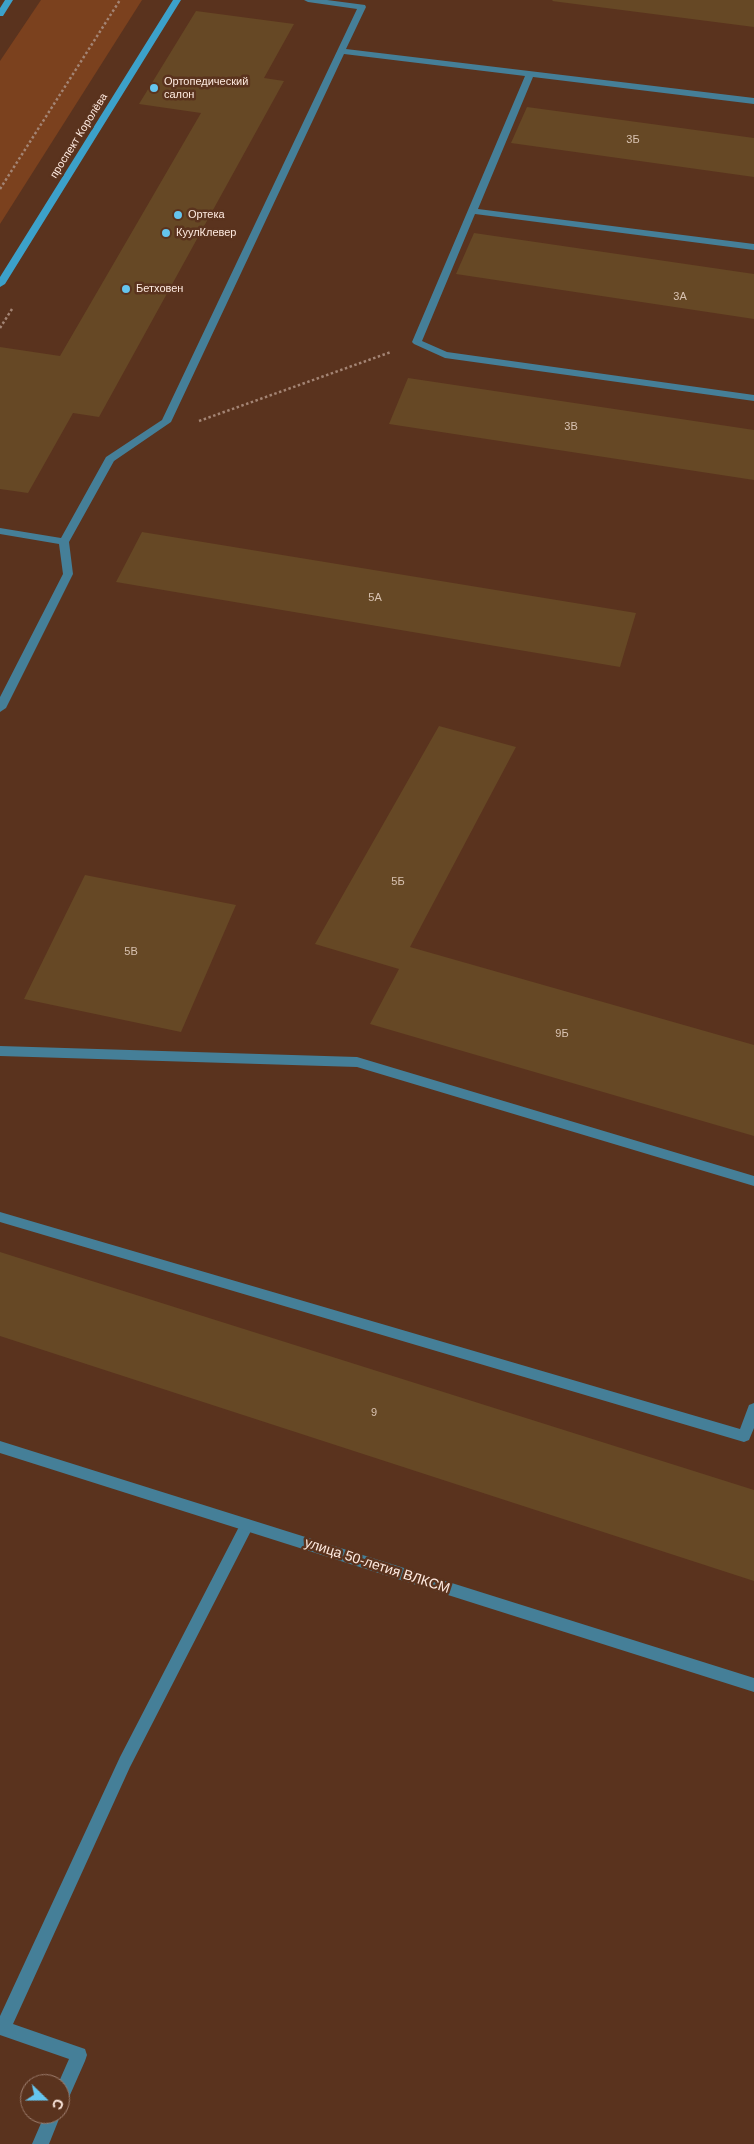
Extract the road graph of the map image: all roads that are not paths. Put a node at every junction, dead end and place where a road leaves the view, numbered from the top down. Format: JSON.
{"nodes":[{"id":1,"x":10,"y":0,"type":"edge"},
{"id":2,"x":177,"y":0,"type":"edge"},
{"id":3,"x":308,"y":0,"type":"edge"},
{"id":4,"x":364,"y":4,"type":"edge"},
{"id":5,"x":0,"y":14,"type":"edge"},
{"id":6,"x":341,"y":51,"type":"junction"},
{"id":7,"x":530,"y":74,"type":"junction"},
{"id":8,"x":754,"y":101,"type":"edge"},
{"id":9,"x":472,"y":211,"type":"junction"},
{"id":10,"x":754,"y":247,"type":"edge"},
{"id":11,"x":0,"y":284,"type":"edge"},
{"id":12,"x":754,"y":398,"type":"edge"},
{"id":13,"x":0,"y":531,"type":"edge"},
{"id":14,"x":64,"y":542,"type":"junction"},
{"id":15,"x":0,"y":708,"type":"edge"},
{"id":16,"x":0,"y":1051,"type":"edge"},
{"id":17,"x":754,"y":1181,"type":"edge"},
{"id":18,"x":0,"y":1217,"type":"edge"},
{"id":19,"x":754,"y":1409,"type":"edge"},
{"id":20,"x":0,"y":1447,"type":"edge"},
{"id":21,"x":247,"y":1525,"type":"junction"},
{"id":22,"x":754,"y":1685,"type":"edge"},
{"id":23,"x":70,"y":2075,"type":"edge"},
{"id":24,"x":49,"y":2124,"type":"edge"},
{"id":25,"x":40,"y":2144,"type":"edge"}],
"edges":[{"from":1,"to":5,"type":"main road"},
{"from":2,"to":11,"type":"main road","name":"проспект Королёва"},
{"from":3,"to":4,"type":"street"},
{"from":4,"to":6,"type":"street"},
{"from":6,"to":7,"type":"street"},
{"from":6,"to":14,"type":"street"},
{"from":7,"to":8,"type":"street"},
{"from":7,"to":9,"type":"street"},
{"from":9,"to":10,"type":"street"},
{"from":9,"to":12,"type":"street"},
{"from":13,"to":14,"type":"street"},
{"from":14,"to":15,"type":"street"},
{"from":16,"to":17,"type":"street"},
{"from":18,"to":19,"type":"street"},
{"from":20,"to":21,"type":"street","name":"улица 50-летия ВЛКСМ"},
{"from":21,"to":22,"type":"street","name":"улица 50-летия ВЛКСМ"},
{"from":21,"to":23,"type":"street"},
{"from":24,"to":25,"type":"street"}]}
